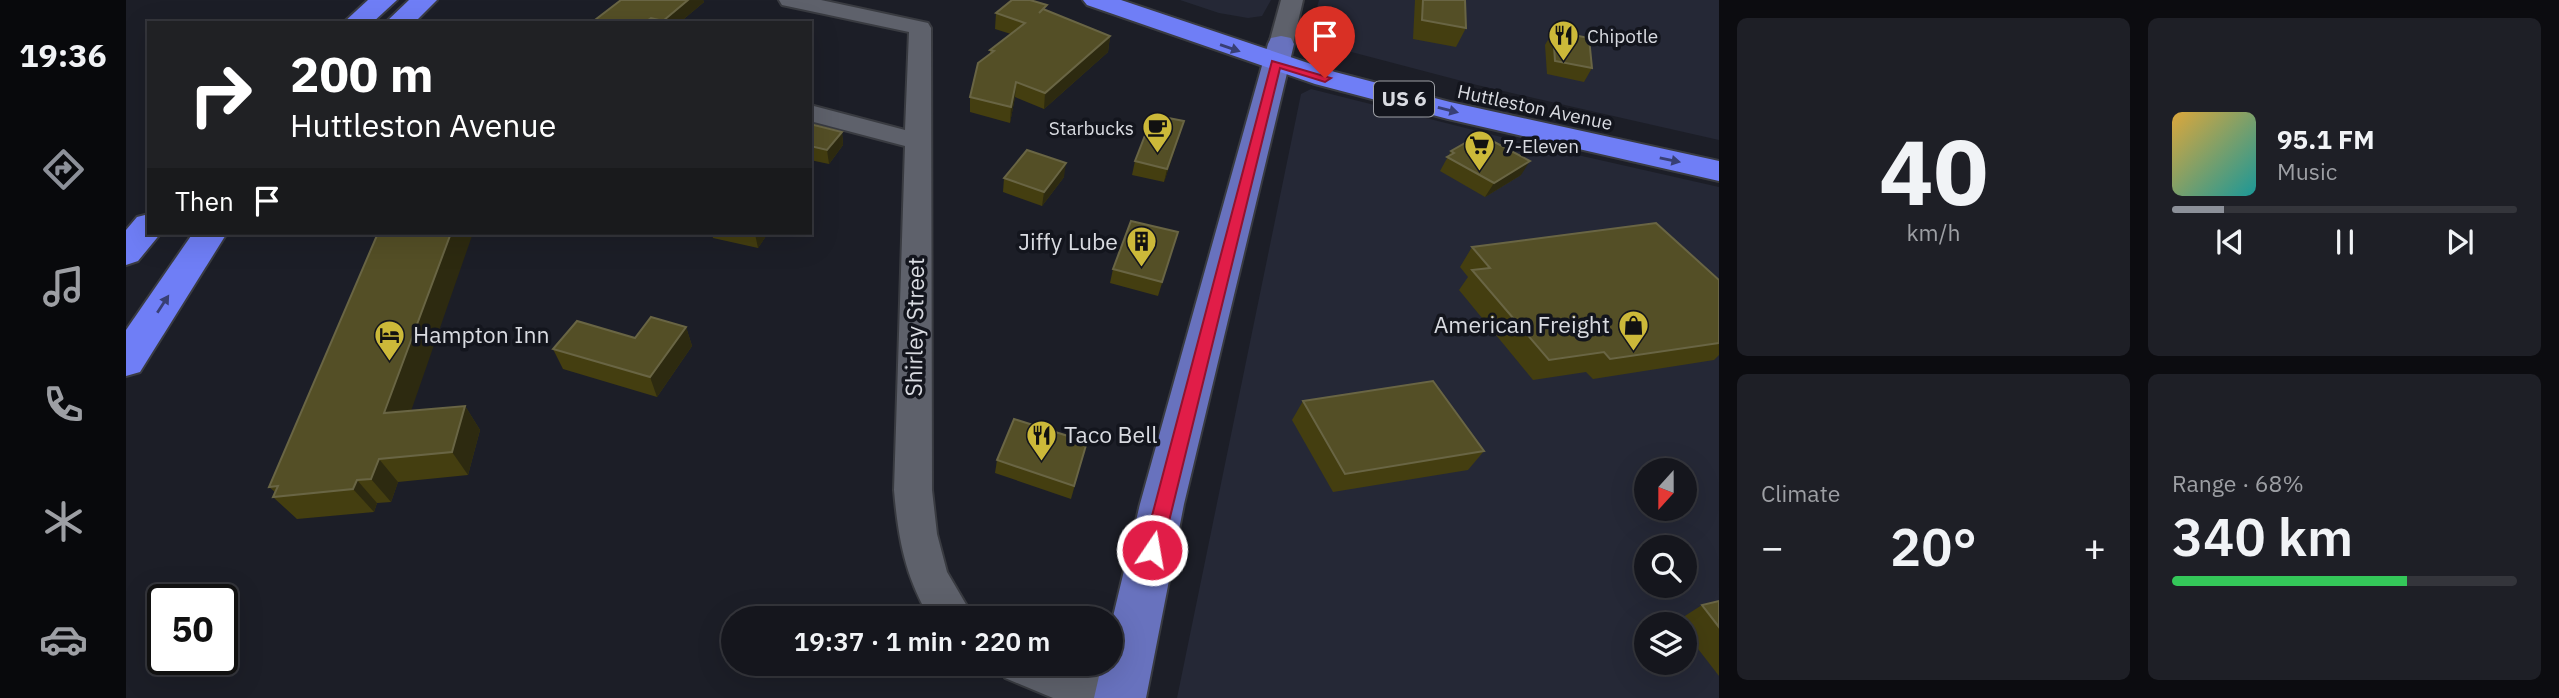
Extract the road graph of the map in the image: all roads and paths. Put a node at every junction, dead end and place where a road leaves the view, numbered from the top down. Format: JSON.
{"nodes":[{"id":1,"x":384,"y":0,"type":"edge"},
{"id":2,"x":424,"y":0,"type":"edge"},
{"id":3,"x":790,"y":0,"type":"edge"},
{"id":4,"x":1096,"y":0,"type":"edge"},
{"id":5,"x":1153,"y":0,"type":"edge"},
{"id":6,"x":1292,"y":0,"type":"edge"},
{"id":7,"x":358,"y":21,"type":"edge"},
{"id":8,"x":400,"y":21,"type":"edge"},
{"id":9,"x":1278,"y":53,"type":"junction"},
{"id":10,"x":812,"y":114,"type":"edge"},
{"id":11,"x":918,"y":141,"type":"junction"},
{"id":12,"x":1719,"y":148,"type":"edge"},
{"id":13,"x":1719,"y":171,"type":"edge"},
{"id":14,"x":147,"y":227,"type":"edge"},
{"id":15,"x":209,"y":235,"type":"edge"},
{"id":16,"x":126,"y":253,"type":"edge"},
{"id":17,"x":126,"y":361,"type":"edge"},
{"id":18,"x":946,"y":606,"type":"edge"},
{"id":19,"x":1053,"y":676,"type":"edge"},
{"id":20,"x":1108,"y":698,"type":"edge"},
{"id":21,"x":1121,"y":698,"type":"edge"}],
"edges":[{"from":1,"to":7,"type":"highway"},
{"from":2,"to":8,"type":"highway"},
{"from":3,"to":11,"type":"street","name":"Shirley Street"},
{"from":4,"to":9,"type":"highway","name":"Huttleston Avenue","number":"US 6","one_way":true},
{"from":5,"to":9,"type":"highway","name":"Huttleston Avenue","number":"US 6"},
{"from":6,"to":9,"type":"street"},
{"from":9,"to":12,"type":"highway","name":"Huttleston Avenue","number":"US 6"},
{"from":9,"to":13,"type":"highway","name":"Huttleston Avenue","number":"US 6","one_way":true},
{"from":9,"to":21,"type":"main road"},
{"from":10,"to":11,"type":"street"},
{"from":11,"to":18,"type":"street","name":"Shirley Street"},
{"from":14,"to":16,"type":"highway"},
{"from":17,"to":15,"type":"highway","one_way":true},
{"from":19,"to":20,"type":"street"}]}
